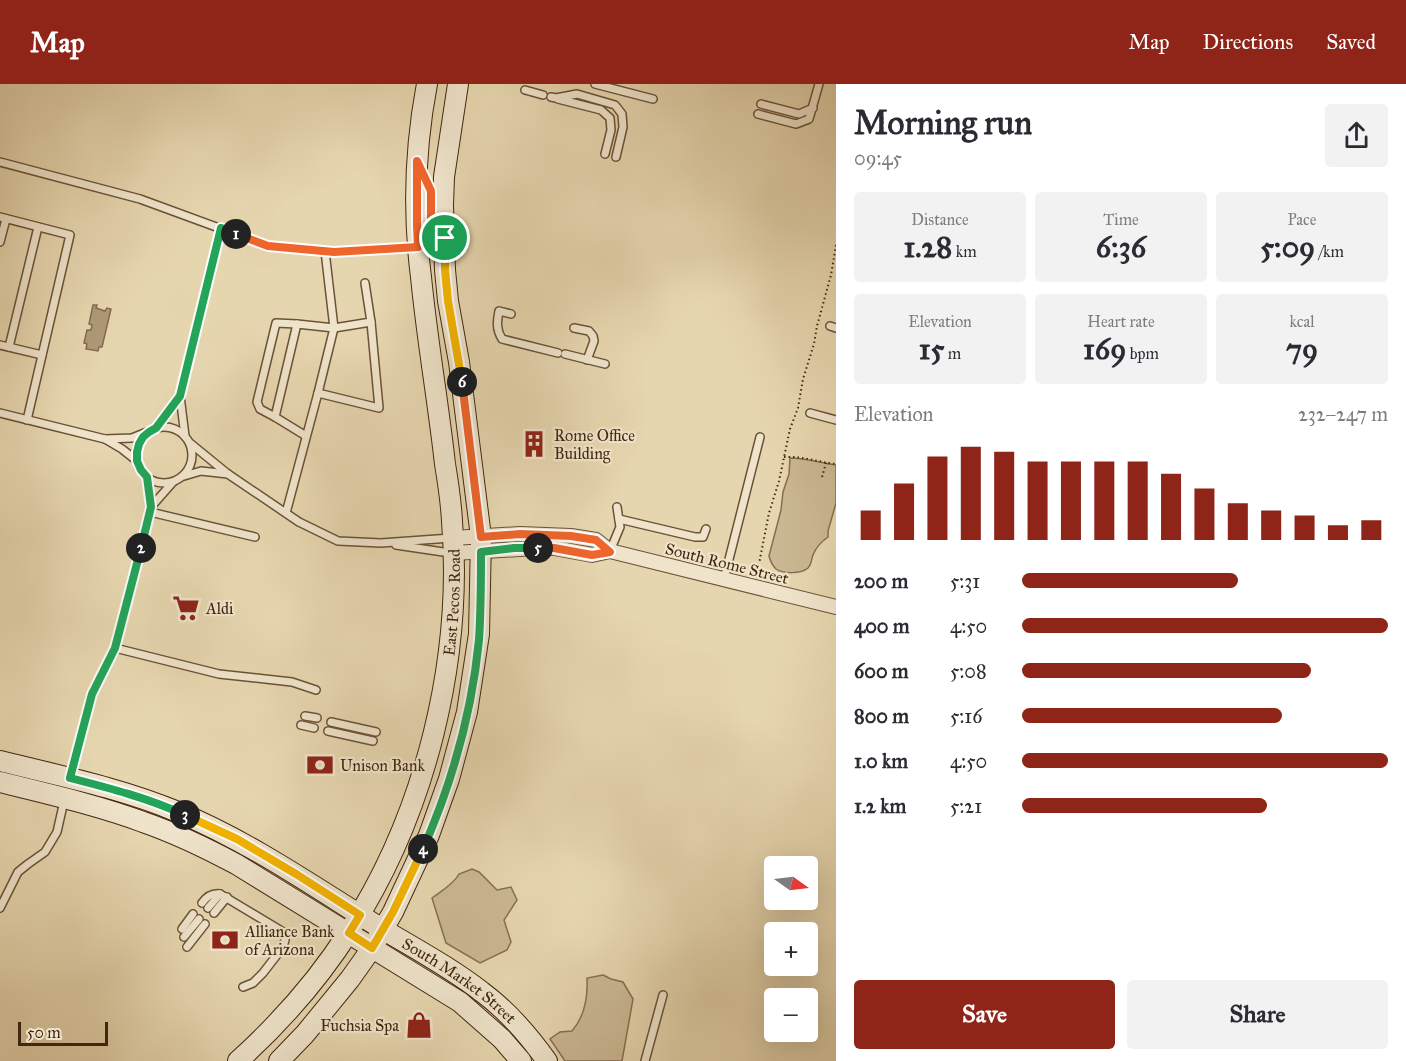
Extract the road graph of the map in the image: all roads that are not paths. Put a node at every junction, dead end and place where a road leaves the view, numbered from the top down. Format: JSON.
{"nodes":[{"id":1,"x":426,"y":84,"type":"edge"},
{"id":2,"x":458,"y":84,"type":"edge"},
{"id":3,"x":595,"y":84,"type":"edge"},
{"id":4,"x":819,"y":84,"type":"edge"},
{"id":5,"x":525,"y":90,"type":"dead end"},
{"id":6,"x":543,"y":95,"type":"dead end"},
{"id":7,"x":653,"y":99,"type":"dead end"},
{"id":8,"x":761,"y":104,"type":"dead end"},
{"id":9,"x":813,"y":108,"type":"junction"},
{"id":10,"x":758,"y":114,"type":"dead end"},
{"id":11,"x":605,"y":154,"type":"dead end"},
{"id":12,"x":616,"y":157,"type":"dead end"},
{"id":13,"x":417,"y":161,"type":"junction"},
{"id":14,"x":0,"y":162,"type":"edge"},
{"id":15,"x":3,"y":218,"type":"edge"},
{"id":16,"x":38,"y":227,"type":"junction"},
{"id":17,"x":221,"y":228,"type":"junction"},
{"id":18,"x":445,"y":238,"type":"junction"},
{"id":19,"x":0,"y":242,"type":"edge"},
{"id":20,"x":418,"y":247,"type":"junction"},
{"id":21,"x":325,"y":251,"type":"junction"},
{"id":22,"x":364,"y":283,"type":"dead end"},
{"id":23,"x":512,"y":314,"type":"dead end"},
{"id":24,"x":370,"y":322,"type":"junction"},
{"id":25,"x":297,"y":324,"type":"junction"},
{"id":26,"x":334,"y":328,"type":"junction"},
{"id":27,"x":574,"y":328,"type":"dead end"},
{"id":28,"x":0,"y":345,"type":"edge"},
{"id":29,"x":9,"y":347,"type":"junction"},
{"id":30,"x":42,"y":355,"type":"junction"},
{"id":31,"x":587,"y":360,"type":"junction"},
{"id":32,"x":605,"y":364,"type":"dead end"},
{"id":33,"x":318,"y":393,"type":"junction"},
{"id":34,"x":180,"y":396,"type":"junction"},
{"id":35,"x":0,"y":413,"type":"edge"},
{"id":36,"x":810,"y":413,"type":"dead end"},
{"id":37,"x":275,"y":417,"type":"junction"},
{"id":38,"x":27,"y":420,"type":"junction"},
{"id":39,"x":836,"y":420,"type":"edge"},
{"id":40,"x":153,"y":430,"type":"junction"},
{"id":41,"x":306,"y":436,"type":"junction"},
{"id":42,"x":760,"y":437,"type":"dead end"},
{"id":43,"x":105,"y":439,"type":"junction"},
{"id":44,"x":188,"y":440,"type":"junction"},
{"id":45,"x":137,"y":461,"type":"junction"},
{"id":46,"x":228,"y":474,"type":"junction"},
{"id":47,"x":147,"y":477,"type":"junction"},
{"id":48,"x":182,"y":477,"type":"junction"},
{"id":49,"x":173,"y":481,"type":"junction"},
{"id":50,"x":617,"y":507,"type":"dead end"},
{"id":51,"x":151,"y":510,"type":"junction"},
{"id":52,"x":286,"y":513,"type":"junction"},
{"id":53,"x":619,"y":519,"type":"junction"},
{"id":54,"x":706,"y":529,"type":"dead end"},
{"id":55,"x":255,"y":537,"type":"dead end"},
{"id":56,"x":381,"y":543,"type":"junction"},
{"id":57,"x":481,"y":544,"type":"junction"},
{"id":58,"x":453,"y":545,"type":"junction"},
{"id":59,"x":610,"y":552,"type":"junction"},
{"id":60,"x":724,"y":579,"type":"junction"},
{"id":61,"x":836,"y":607,"type":"edge"},
{"id":62,"x":115,"y":648,"type":"junction"},
{"id":63,"x":316,"y":690,"type":"dead end"},
{"id":64,"x":305,"y":716,"type":"dead end"},
{"id":65,"x":317,"y":718,"type":"dead end"},
{"id":66,"x":331,"y":722,"type":"dead end"},
{"id":67,"x":301,"y":725,"type":"dead end"},
{"id":68,"x":314,"y":728,"type":"dead end"},
{"id":69,"x":328,"y":731,"type":"dead end"},
{"id":70,"x":376,"y":732,"type":"dead end"},
{"id":71,"x":374,"y":741,"type":"dead end"},
{"id":72,"x":0,"y":760,"type":"edge"},
{"id":73,"x":70,"y":778,"type":"junction"},
{"id":74,"x":0,"y":782,"type":"edge"},
{"id":75,"x":65,"y":799,"type":"junction"},
{"id":76,"x":224,"y":896,"type":"junction"},
{"id":77,"x":0,"y":909,"type":"edge"},
{"id":78,"x":360,"y":915,"type":"junction"},
{"id":79,"x":199,"y":919,"type":"junction"},
{"id":80,"x":182,"y":929,"type":"dead end"},
{"id":81,"x":383,"y":929,"type":"junction"},
{"id":82,"x":349,"y":933,"type":"junction"},
{"id":83,"x":184,"y":937,"type":"dead end"},
{"id":84,"x":187,"y":947,"type":"dead end"},
{"id":85,"x":372,"y":948,"type":"junction"},
{"id":86,"x":243,"y":987,"type":"dead end"},
{"id":87,"x":663,"y":995,"type":"dead end"},
{"id":88,"x":238,"y":1061,"type":"edge"},
{"id":89,"x":279,"y":1061,"type":"edge"},
{"id":90,"x":521,"y":1061,"type":"edge"},
{"id":91,"x":547,"y":1061,"type":"edge"},
{"id":92,"x":645,"y":1061,"type":"edge"}],
"edges":[{"from":1,"to":13,"type":"main road","name":"East Pecos Road"},
{"from":2,"to":18,"type":"main road","name":"East Pecos Road"},
{"from":3,"to":7,"type":"lane"},
{"from":4,"to":9,"type":"lane"},
{"from":5,"to":6,"type":"lane"},
{"from":8,"to":9,"type":"lane"},
{"from":9,"to":10,"type":"lane"},
{"from":11,"to":12,"type":"lane"},
{"from":13,"to":18,"type":"main road"},
{"from":13,"to":20,"type":"main road","name":"East Pecos Road"},
{"from":14,"to":17,"type":"lane"},
{"from":15,"to":16,"type":"lane"},
{"from":15,"to":19,"type":"lane"},
{"from":16,"to":29,"type":"lane"},
{"from":16,"to":30,"type":"lane"},
{"from":17,"to":21,"type":"lane"},
{"from":17,"to":34,"type":"lane"},
{"from":18,"to":57,"type":"main road","name":"East Pecos Road"},
{"from":20,"to":21,"type":"lane"},
{"from":20,"to":58,"type":"main road","name":"East Pecos Road"},
{"from":21,"to":26,"type":"lane"},
{"from":22,"to":24,"type":"lane"},
{"from":23,"to":31,"type":"lane"},
{"from":24,"to":26,"type":"lane"},
{"from":24,"to":33,"type":"lane"},
{"from":25,"to":26,"type":"lane"},
{"from":25,"to":37,"type":"lane"},
{"from":25,"to":37,"type":"lane"},
{"from":26,"to":33,"type":"lane"},
{"from":27,"to":31,"type":"lane"},
{"from":28,"to":29,"type":"lane"},
{"from":29,"to":30,"type":"lane"},
{"from":30,"to":38,"type":"lane"},
{"from":31,"to":32,"type":"lane"},
{"from":33,"to":41,"type":"lane"},
{"from":34,"to":40,"type":"lane"},
{"from":34,"to":44,"type":"lane"},
{"from":35,"to":38,"type":"lane"},
{"from":36,"to":39,"type":"lane"},
{"from":37,"to":41,"type":"lane"},
{"from":38,"to":43,"type":"lane"},
{"from":40,"to":43,"type":"lane"},
{"from":40,"to":44,"type":"lane"},
{"from":40,"to":45,"type":"lane"},
{"from":41,"to":52,"type":"lane"},
{"from":42,"to":60,"type":"lane"},
{"from":43,"to":45,"type":"lane"},
{"from":44,"to":46,"type":"lane"},
{"from":44,"to":48,"type":"lane"},
{"from":45,"to":47,"type":"lane"},
{"from":46,"to":48,"type":"lane"},
{"from":46,"to":52,"type":"lane"},
{"from":47,"to":49,"type":"lane"},
{"from":47,"to":51,"type":"lane"},
{"from":48,"to":49,"type":"lane"},
{"from":49,"to":51,"type":"lane"},
{"from":50,"to":53,"type":"lane"},
{"from":51,"to":55,"type":"lane"},
{"from":51,"to":62,"type":"lane"},
{"from":52,"to":56,"type":"lane"},
{"from":53,"to":54,"type":"lane"},
{"from":53,"to":59,"type":"lane"},
{"from":56,"to":58,"type":"lane"},
{"from":56,"to":58,"type":"lane"},
{"from":57,"to":58,"type":"street","name":"South Rome Street"},
{"from":57,"to":59,"type":"street","name":"South Rome Street"},
{"from":57,"to":81,"type":"main road","name":"East Pecos Road"},
{"from":58,"to":78,"type":"main road","name":"East Pecos Road"},
{"from":59,"to":60,"type":"street","name":"South Rome Street"},
{"from":60,"to":61,"type":"street","name":"South Rome Street"},
{"from":62,"to":63,"type":"lane"},
{"from":62,"to":73,"type":"lane"},
{"from":64,"to":65,"type":"lane"},
{"from":66,"to":70,"type":"lane"},
{"from":67,"to":68,"type":"lane"},
{"from":69,"to":71,"type":"lane"},
{"from":72,"to":73,"type":"main road","name":"South Market Street"},
{"from":73,"to":75,"type":"lane"},
{"from":73,"to":78,"type":"main road","name":"South Market Street"},
{"from":74,"to":75,"type":"main road","name":"South Market Street"},
{"from":75,"to":77,"type":"lane"},
{"from":75,"to":82,"type":"main road","name":"South Market Street"},
{"from":76,"to":76,"type":"lane"},
{"from":76,"to":86,"type":"lane"},
{"from":78,"to":81,"type":"main road","name":"South Market Street"},
{"from":78,"to":82,"type":"main road","name":"East Pecos Road"},
{"from":79,"to":80,"type":"lane"},
{"from":79,"to":83,"type":"lane"},
{"from":79,"to":84,"type":"lane"},
{"from":81,"to":85,"type":"main road","name":"East Pecos Road"},
{"from":81,"to":91,"type":"main road","name":"South Market Street"},
{"from":82,"to":85,"type":"main road","name":"South Market Street"},
{"from":82,"to":88,"type":"main road","name":"East Pecos Road"},
{"from":85,"to":89,"type":"main road","name":"East Pecos Road"},
{"from":85,"to":90,"type":"main road","name":"South Market Street"},
{"from":87,"to":92,"type":"lane"}]}
